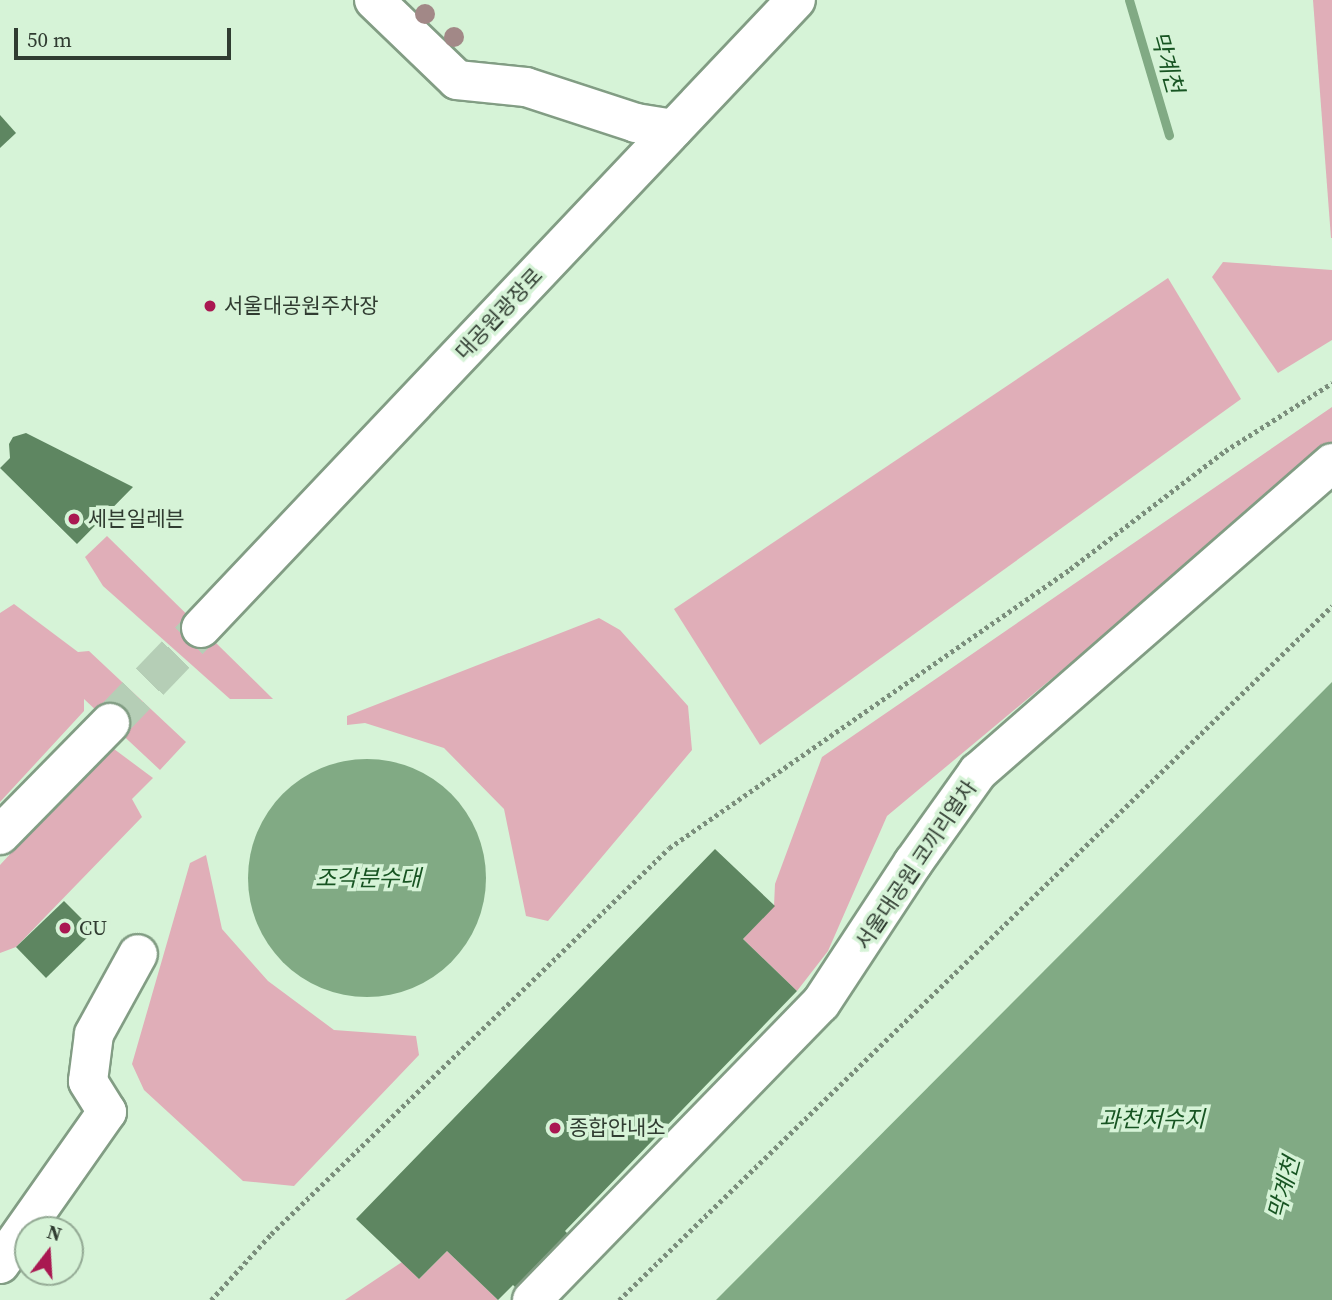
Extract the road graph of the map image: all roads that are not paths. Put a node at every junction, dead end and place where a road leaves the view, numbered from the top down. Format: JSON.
{"nodes":[{"id":1,"x":374,"y":0,"type":"edge"},
{"id":2,"x":796,"y":0,"type":"edge"},
{"id":3,"x":674,"y":130,"type":"junction"},
{"id":4,"x":1332,"y":463,"type":"edge"},
{"id":5,"x":201,"y":628,"type":"tunnel mouth"},
{"id":6,"x":110,"y":723,"type":"tunnel mouth"},
{"id":7,"x":0,"y":835,"type":"edge"},
{"id":8,"x":138,"y":954,"type":"dead end"},
{"id":9,"x":0,"y":1264,"type":"edge"},
{"id":10,"x":532,"y":1300,"type":"edge"}],
"edges":[{"from":1,"to":3,"type":"street"},
{"from":2,"to":3,"type":"street","name":"대공원광장로"},
{"from":3,"to":5,"type":"street","name":"대공원광장로"},
{"from":4,"to":10,"type":"street","name":"서울대공원 코끼리열차"},
{"from":6,"to":7,"type":"street"},
{"from":8,"to":9,"type":"street"}]}
